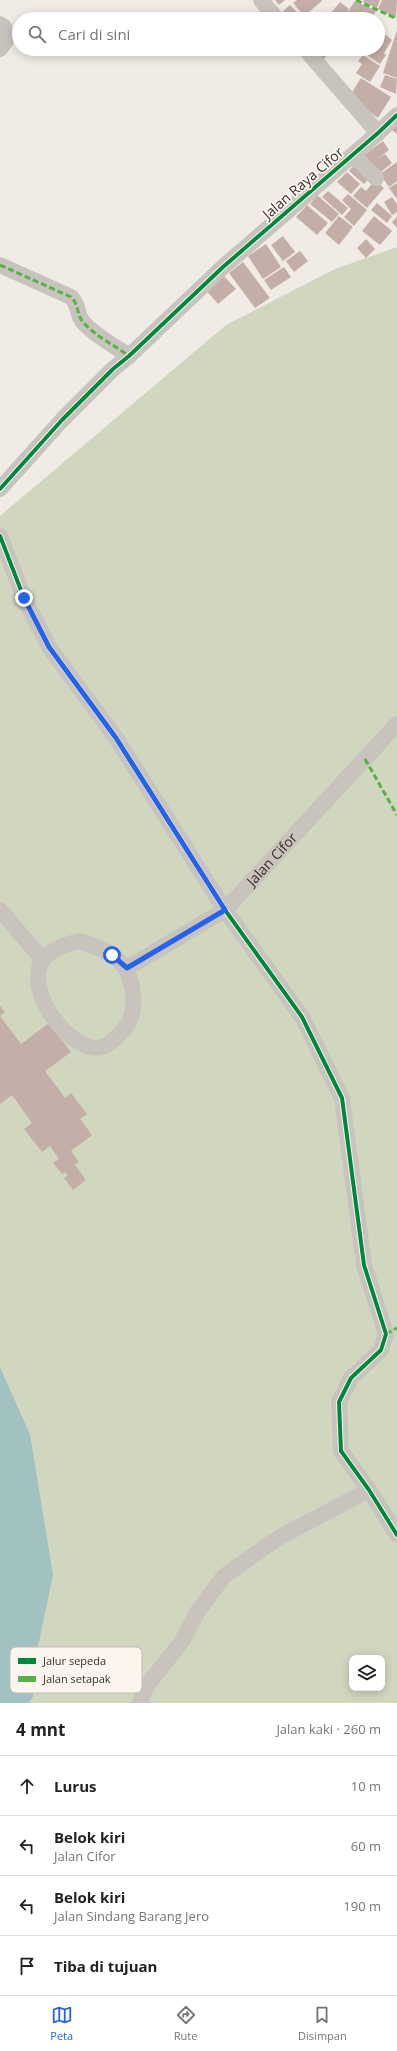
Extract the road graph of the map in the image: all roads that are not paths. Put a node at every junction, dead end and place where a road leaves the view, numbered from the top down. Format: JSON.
{"nodes":[{"id":1,"x":261,"y":0,"type":"edge"},
{"id":2,"x":271,"y":12,"type":"edge"},
{"id":3,"x":0,"y":24,"type":"edge"},
{"id":4,"x":0,"y":49,"type":"edge"},
{"id":5,"x":312,"y":56,"type":"edge"},
{"id":6,"x":397,"y":115,"type":"edge"},
{"id":7,"x":378,"y":134,"type":"junction"},
{"id":8,"x":353,"y":155,"type":"junction"},
{"id":9,"x":376,"y":178,"type":"dead end"},
{"id":10,"x":0,"y":265,"type":"edge"},
{"id":11,"x":130,"y":356,"type":"junction"},
{"id":12,"x":1,"y":490,"type":"edge"},
{"id":13,"x":0,"y":536,"type":"edge"},
{"id":14,"x":397,"y":724,"type":"edge"},
{"id":15,"x":0,"y":910,"type":"edge"},
{"id":16,"x":225,"y":910,"type":"junction"},
{"id":17,"x":42,"y":960,"type":"junction"},
{"id":18,"x":127,"y":968,"type":"junction"},
{"id":19,"x":369,"y":1490,"type":"junction"},
{"id":20,"x":397,"y":1535,"type":"edge"},
{"id":21,"x":140,"y":1703,"type":"edge"}],
"edges":[{"from":1,"to":2,"type":"street"},
{"from":3,"to":4,"type":"street"},
{"from":5,"to":7,"type":"street"},
{"from":6,"to":7,"type":"street","name":"Jalan Raya Cifor"},
{"from":7,"to":8,"type":"street","name":"Jalan Raya Cifor"},
{"from":8,"to":9,"type":"street"},
{"from":8,"to":11,"type":"street","name":"Jalan Raya Cifor"},
{"from":10,"to":11,"type":"street"},
{"from":11,"to":12,"type":"street","name":"Jalan Raya Cifor"},
{"from":13,"to":16,"type":"street"},
{"from":14,"to":16,"type":"street","name":"Jalan Cifor"},
{"from":15,"to":17,"type":"street"},
{"from":16,"to":18,"type":"street","name":"Jalan Cifor"},
{"from":16,"to":19,"type":"street"},
{"from":17,"to":18,"type":"street"},
{"from":17,"to":18,"type":"street"},
{"from":19,"to":20,"type":"street"},
{"from":19,"to":21,"type":"street"}]}
